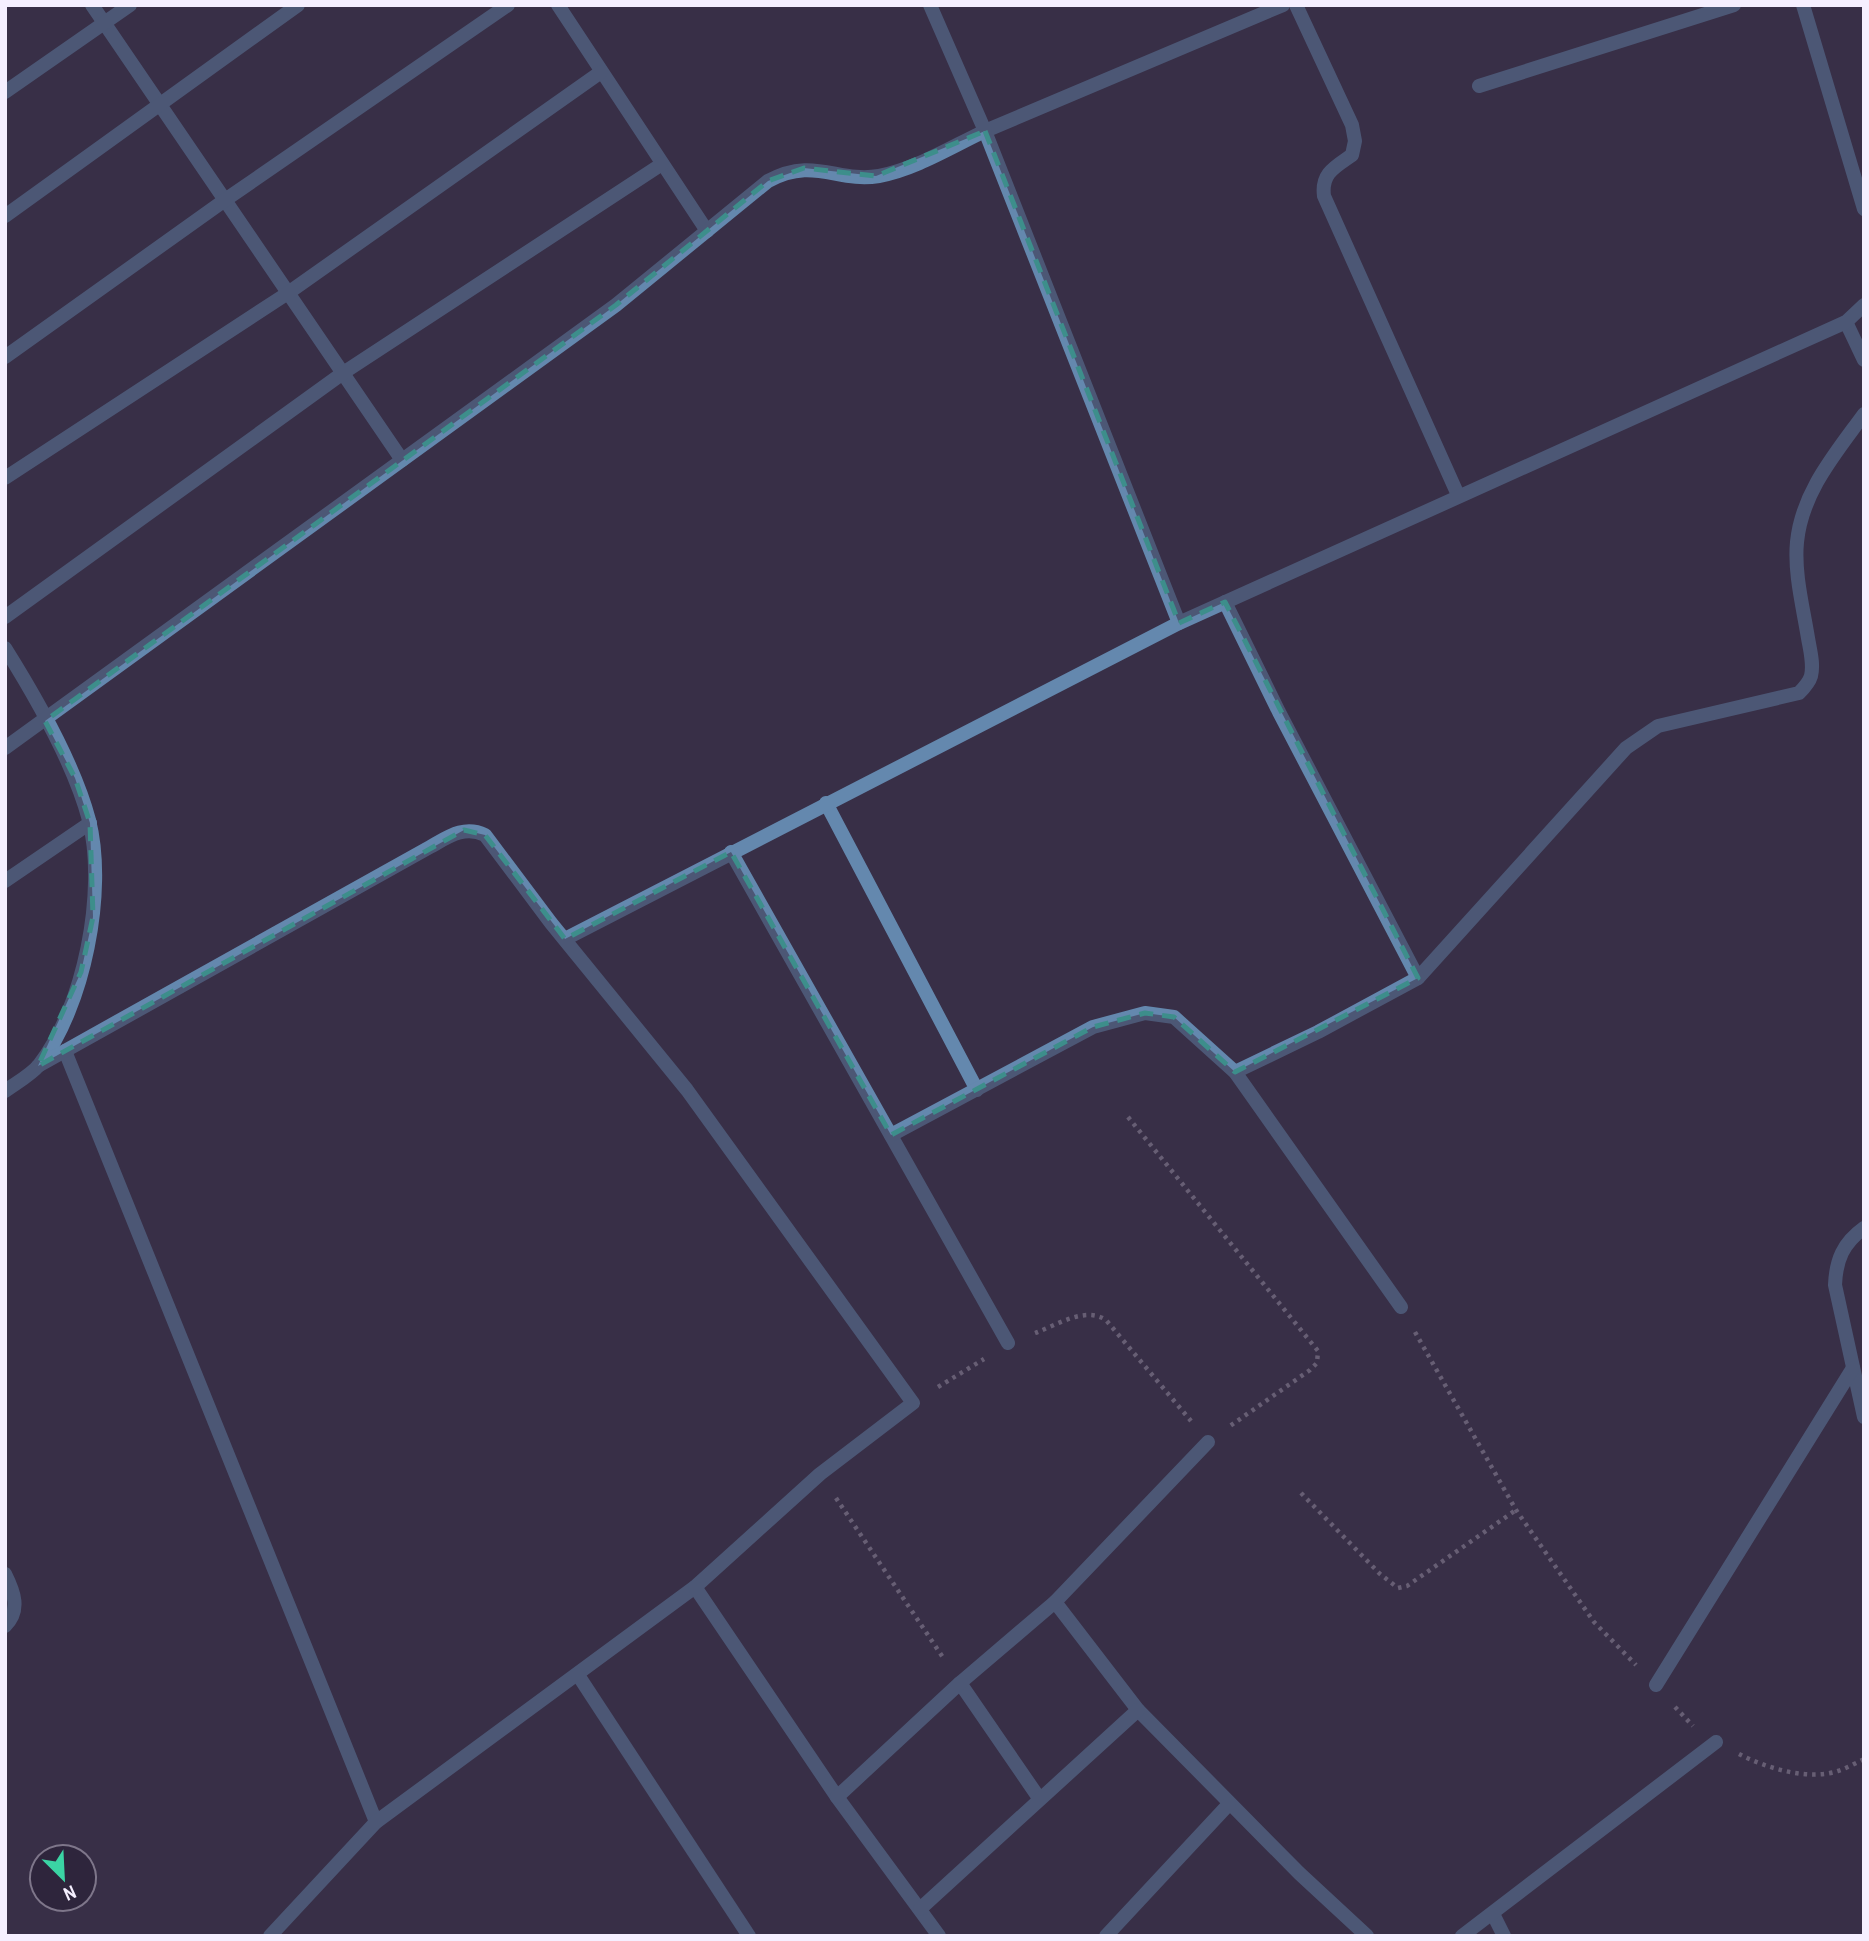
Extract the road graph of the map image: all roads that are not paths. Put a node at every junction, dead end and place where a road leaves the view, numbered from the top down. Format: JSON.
{"nodes":[{"id":1,"x":92,"y":5,"type":"edge"},
{"id":2,"x":130,"y":5,"type":"edge"},
{"id":3,"x":298,"y":5,"type":"edge"},
{"id":4,"x":508,"y":5,"type":"edge"},
{"id":5,"x":558,"y":5,"type":"edge"},
{"id":6,"x":930,"y":5,"type":"edge"},
{"id":7,"x":1283,"y":5,"type":"edge"},
{"id":8,"x":1296,"y":5,"type":"edge"},
{"id":9,"x":1734,"y":5,"type":"edge"},
{"id":10,"x":1803,"y":5,"type":"edge"},
{"id":11,"x":104,"y":24,"type":"junction"},
{"id":12,"x":601,"y":72,"type":"junction"},
{"id":13,"x":1479,"y":86,"type":"dead end"},
{"id":14,"x":5,"y":92,"type":"edge"},
{"id":15,"x":159,"y":103,"type":"junction"},
{"id":16,"x":985,"y":131,"type":"junction"},
{"id":17,"x":662,"y":164,"type":"junction"},
{"id":18,"x":225,"y":200,"type":"junction"},
{"id":19,"x":1864,"y":209,"type":"edge"},
{"id":20,"x":5,"y":216,"type":"edge"},
{"id":21,"x":706,"y":231,"type":"junction"},
{"id":22,"x":288,"y":293,"type":"junction"},
{"id":23,"x":1864,"y":305,"type":"edge"},
{"id":24,"x":1846,"y":322,"type":"junction"},
{"id":25,"x":5,"y":357,"type":"edge"},
{"id":26,"x":1864,"y":360,"type":"edge"},
{"id":27,"x":343,"y":373,"type":"junction"},
{"id":28,"x":1864,"y":415,"type":"edge"},
{"id":29,"x":402,"y":460,"type":"junction"},
{"id":30,"x":5,"y":478,"type":"edge"},
{"id":31,"x":1458,"y":495,"type":"junction"},
{"id":32,"x":1225,"y":602,"type":"junction"},
{"id":33,"x":5,"y":617,"type":"edge"},
{"id":34,"x":1179,"y":623,"type":"junction"},
{"id":35,"x":5,"y":648,"type":"edge"},
{"id":36,"x":45,"y":721,"type":"junction"},
{"id":37,"x":5,"y":748,"type":"edge"},
{"id":38,"x":826,"y":803,"type":"junction"},
{"id":39,"x":90,"y":822,"type":"junction"},
{"id":40,"x":731,"y":852,"type":"junction"},
{"id":41,"x":5,"y":881,"type":"edge"},
{"id":42,"x":565,"y":939,"type":"junction"},
{"id":43,"x":1418,"y":978,"type":"junction"},
{"id":44,"x":65,"y":1051,"type":"junction"},
{"id":45,"x":38,"y":1066,"type":"junction"},
{"id":46,"x":1234,"y":1072,"type":"junction"},
{"id":47,"x":977,"y":1090,"type":"junction"},
{"id":48,"x":5,"y":1091,"type":"edge"},
{"id":49,"x":891,"y":1135,"type":"junction"},
{"id":50,"x":1864,"y":1228,"type":"edge"},
{"id":51,"x":1401,"y":1307,"type":"road end"},
{"id":52,"x":1008,"y":1343,"type":"road end"},
{"id":53,"x":1853,"y":1368,"type":"junction"},
{"id":54,"x":1864,"y":1417,"type":"edge"},
{"id":55,"x":1208,"y":1442,"type":"road end"},
{"id":56,"x":5,"y":1574,"type":"edge"},
{"id":57,"x":695,"y":1587,"type":"junction"},
{"id":58,"x":1055,"y":1602,"type":"junction"},
{"id":59,"x":5,"y":1626,"type":"edge"},
{"id":60,"x":578,"y":1675,"type":"junction"},
{"id":61,"x":960,"y":1683,"type":"junction"},
{"id":62,"x":1656,"y":1685,"type":"road end"},
{"id":63,"x":1138,"y":1710,"type":"junction"},
{"id":64,"x":1716,"y":1742,"type":"road end"},
{"id":65,"x":837,"y":1797,"type":"junction"},
{"id":66,"x":1039,"y":1798,"type":"junction"},
{"id":67,"x":1229,"y":1804,"type":"junction"},
{"id":68,"x":376,"y":1822,"type":"junction"},
{"id":69,"x":920,"y":1909,"type":"junction"},
{"id":70,"x":1493,"y":1914,"type":"junction"},
{"id":71,"x":270,"y":1936,"type":"edge"},
{"id":72,"x":748,"y":1936,"type":"edge"},
{"id":73,"x":939,"y":1936,"type":"edge"},
{"id":74,"x":1106,"y":1936,"type":"edge"},
{"id":75,"x":1367,"y":1936,"type":"edge"},
{"id":76,"x":1462,"y":1936,"type":"edge"},
{"id":77,"x":1504,"y":1936,"type":"edge"}],
"edges":[{"from":1,"to":11,"type":"street"},
{"from":2,"to":11,"type":"street"},
{"from":3,"to":15,"type":"street"},
{"from":4,"to":18,"type":"street"},
{"from":5,"to":12,"type":"street"},
{"from":6,"to":16,"type":"street"},
{"from":7,"to":16,"type":"street"},
{"from":8,"to":31,"type":"street"},
{"from":9,"to":13,"type":"street"},
{"from":10,"to":19,"type":"street"},
{"from":11,"to":14,"type":"street"},
{"from":11,"to":15,"type":"street"},
{"from":12,"to":17,"type":"street"},
{"from":12,"to":22,"type":"street"},
{"from":15,"to":18,"type":"street"},
{"from":15,"to":20,"type":"street"},
{"from":16,"to":21,"type":"street"},
{"from":16,"to":34,"type":"street"},
{"from":17,"to":21,"type":"street"},
{"from":17,"to":27,"type":"street"},
{"from":18,"to":22,"type":"street"},
{"from":18,"to":25,"type":"street"},
{"from":21,"to":29,"type":"street"},
{"from":22,"to":27,"type":"street"},
{"from":22,"to":30,"type":"street"},
{"from":23,"to":24,"type":"street"},
{"from":24,"to":26,"type":"street"},
{"from":24,"to":31,"type":"street"},
{"from":27,"to":29,"type":"street"},
{"from":27,"to":33,"type":"street"},
{"from":28,"to":43,"type":"street"},
{"from":29,"to":36,"type":"street"},
{"from":31,"to":32,"type":"street"},
{"from":32,"to":34,"type":"street"},
{"from":32,"to":43,"type":"street"},
{"from":34,"to":38,"type":"street"},
{"from":35,"to":36,"type":"street"},
{"from":36,"to":37,"type":"street"},
{"from":36,"to":39,"type":"street"},
{"from":38,"to":40,"type":"street"},
{"from":38,"to":47,"type":"street"},
{"from":39,"to":41,"type":"street"},
{"from":39,"to":45,"type":"street"},
{"from":40,"to":42,"type":"street"},
{"from":40,"to":49,"type":"street"},
{"from":42,"to":44,"type":"street"},
{"from":42,"to":57,"type":"street"},
{"from":43,"to":46,"type":"street"},
{"from":44,"to":45,"type":"street"},
{"from":44,"to":68,"type":"street"},
{"from":45,"to":48,"type":"street"},
{"from":46,"to":47,"type":"street"},
{"from":46,"to":51,"type":"street"},
{"from":47,"to":49,"type":"street"},
{"from":49,"to":52,"type":"street"},
{"from":50,"to":53,"type":"street"},
{"from":53,"to":54,"type":"street"},
{"from":53,"to":62,"type":"street"},
{"from":55,"to":58,"type":"street"},
{"from":56,"to":59,"type":"street"},
{"from":57,"to":60,"type":"street"},
{"from":57,"to":65,"type":"street"},
{"from":58,"to":61,"type":"street"},
{"from":58,"to":63,"type":"street"},
{"from":60,"to":68,"type":"street"},
{"from":60,"to":72,"type":"street"},
{"from":61,"to":65,"type":"street"},
{"from":61,"to":66,"type":"street"},
{"from":63,"to":66,"type":"street"},
{"from":63,"to":67,"type":"street"},
{"from":64,"to":70,"type":"street"},
{"from":65,"to":69,"type":"street"},
{"from":66,"to":69,"type":"street"},
{"from":67,"to":74,"type":"street"},
{"from":67,"to":75,"type":"street"},
{"from":68,"to":71,"type":"street"},
{"from":69,"to":73,"type":"street"},
{"from":70,"to":76,"type":"street"},
{"from":70,"to":77,"type":"street"}]}
